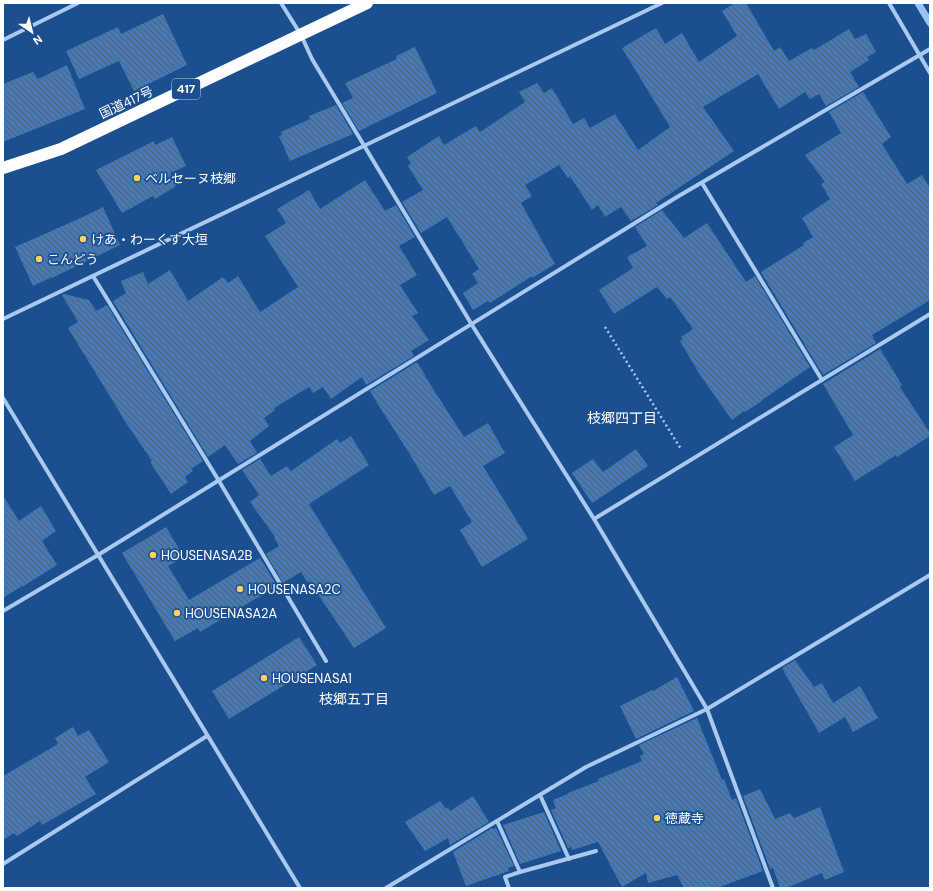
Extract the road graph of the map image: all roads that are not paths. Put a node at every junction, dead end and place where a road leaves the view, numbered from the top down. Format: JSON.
{"nodes":[{"id":1,"x":78,"y":3,"type":"edge"},
{"id":2,"x":281,"y":3,"type":"edge"},
{"id":3,"x":367,"y":3,"type":"edge"},
{"id":4,"x":662,"y":3,"type":"edge"},
{"id":5,"x":889,"y":3,"type":"edge"},
{"id":6,"x":301,"y":35,"type":"junction"},
{"id":7,"x":3,"y":40,"type":"edge"},
{"id":8,"x":929,"y":50,"type":"edge"},
{"id":9,"x":920,"y":56,"type":"junction"},
{"id":10,"x":930,"y":73,"type":"edge"},
{"id":11,"x":364,"y":147,"type":"junction"},
{"id":12,"x":3,"y":168,"type":"edge"},
{"id":13,"x":702,"y":182,"type":"junction"},
{"id":14,"x":93,"y":276,"type":"junction"},
{"id":15,"x":930,"y":314,"type":"edge"},
{"id":16,"x":3,"y":319,"type":"edge"},
{"id":17,"x":472,"y":325,"type":"junction"},
{"id":18,"x":822,"y":380,"type":"junction"},
{"id":19,"x":3,"y":398,"type":"edge"},
{"id":20,"x":219,"y":481,"type":"junction"},
{"id":21,"x":594,"y":519,"type":"junction"},
{"id":22,"x":98,"y":555,"type":"junction"},
{"id":23,"x":930,"y":575,"type":"edge"},
{"id":24,"x":3,"y":611,"type":"edge"},
{"id":25,"x":326,"y":661,"type":"dead end"},
{"id":26,"x":707,"y":709,"type":"junction"},
{"id":27,"x":207,"y":736,"type":"junction"},
{"id":28,"x":540,"y":795,"type":"junction"},
{"id":29,"x":497,"y":820,"type":"junction"},
{"id":30,"x":596,"y":851,"type":"dead end"},
{"id":31,"x":569,"y":859,"type":"junction"},
{"id":32,"x":3,"y":864,"type":"edge"},
{"id":33,"x":520,"y":872,"type":"junction"},
{"id":34,"x":300,"y":888,"type":"edge"},
{"id":35,"x":386,"y":888,"type":"edge"},
{"id":36,"x":509,"y":888,"type":"edge"},
{"id":37,"x":773,"y":888,"type":"edge"}],
"edges":[{"from":1,"to":7,"type":"street"},
{"from":2,"to":6,"type":"street"},
{"from":3,"to":6,"type":"highway","name":"国道417号","number":"417"},
{"from":4,"to":11,"type":"street"},
{"from":5,"to":9,"type":"street"},
{"from":6,"to":11,"type":"street"},
{"from":6,"to":12,"type":"highway","name":"国道417号","number":"417"},
{"from":8,"to":9,"type":"street"},
{"from":9,"to":10,"type":"street"},
{"from":9,"to":13,"type":"street"},
{"from":11,"to":14,"type":"street"},
{"from":11,"to":17,"type":"street"},
{"from":13,"to":17,"type":"street"},
{"from":13,"to":18,"type":"street"},
{"from":14,"to":16,"type":"street"},
{"from":14,"to":20,"type":"street"},
{"from":15,"to":18,"type":"street"},
{"from":17,"to":20,"type":"street"},
{"from":17,"to":21,"type":"street"},
{"from":18,"to":21,"type":"street"},
{"from":19,"to":22,"type":"street"},
{"from":20,"to":22,"type":"street"},
{"from":20,"to":25,"type":"street"},
{"from":21,"to":26,"type":"street"},
{"from":22,"to":24,"type":"street"},
{"from":22,"to":27,"type":"street"},
{"from":23,"to":26,"type":"street"},
{"from":26,"to":28,"type":"street"},
{"from":26,"to":37,"type":"street"},
{"from":27,"to":32,"type":"street"},
{"from":27,"to":34,"type":"street"},
{"from":28,"to":29,"type":"street"},
{"from":28,"to":31,"type":"street"},
{"from":29,"to":33,"type":"street"},
{"from":29,"to":35,"type":"street"},
{"from":30,"to":31,"type":"street"},
{"from":31,"to":33,"type":"street"},
{"from":33,"to":36,"type":"street"}]}
